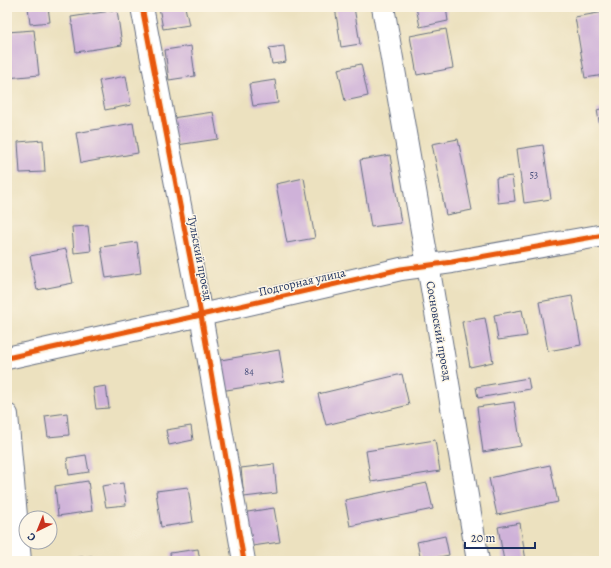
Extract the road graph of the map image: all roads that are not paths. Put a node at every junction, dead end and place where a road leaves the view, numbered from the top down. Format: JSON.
{"nodes":[{"id":1,"x":142,"y":7,"type":"edge"},
{"id":2,"x":383,"y":7,"type":"edge"},
{"id":3,"x":604,"y":235,"type":"edge"},
{"id":4,"x":428,"y":265,"type":"junction"},
{"id":5,"x":201,"y":315,"type":"junction"},
{"id":6,"x":7,"y":358,"type":"edge"},
{"id":7,"x":7,"y":415,"type":"edge"},
{"id":8,"x":20,"y":561,"type":"edge"},
{"id":9,"x":244,"y":561,"type":"edge"},
{"id":10,"x":478,"y":561,"type":"edge"}],
"edges":[{"from":1,"to":5,"type":"street","name":"Тульский проезд"},
{"from":2,"to":4,"type":"street","name":"Сосновский проезд"},
{"from":3,"to":4,"type":"street","name":"Подгорная улица"},
{"from":4,"to":5,"type":"street","name":"Подгорная улица"},
{"from":4,"to":10,"type":"street","name":"Сосновский проезд"},
{"from":5,"to":6,"type":"street","name":"Подгорная улица"},
{"from":5,"to":9,"type":"street","name":"Тульский проезд"},
{"from":7,"to":8,"type":"street"}]}
